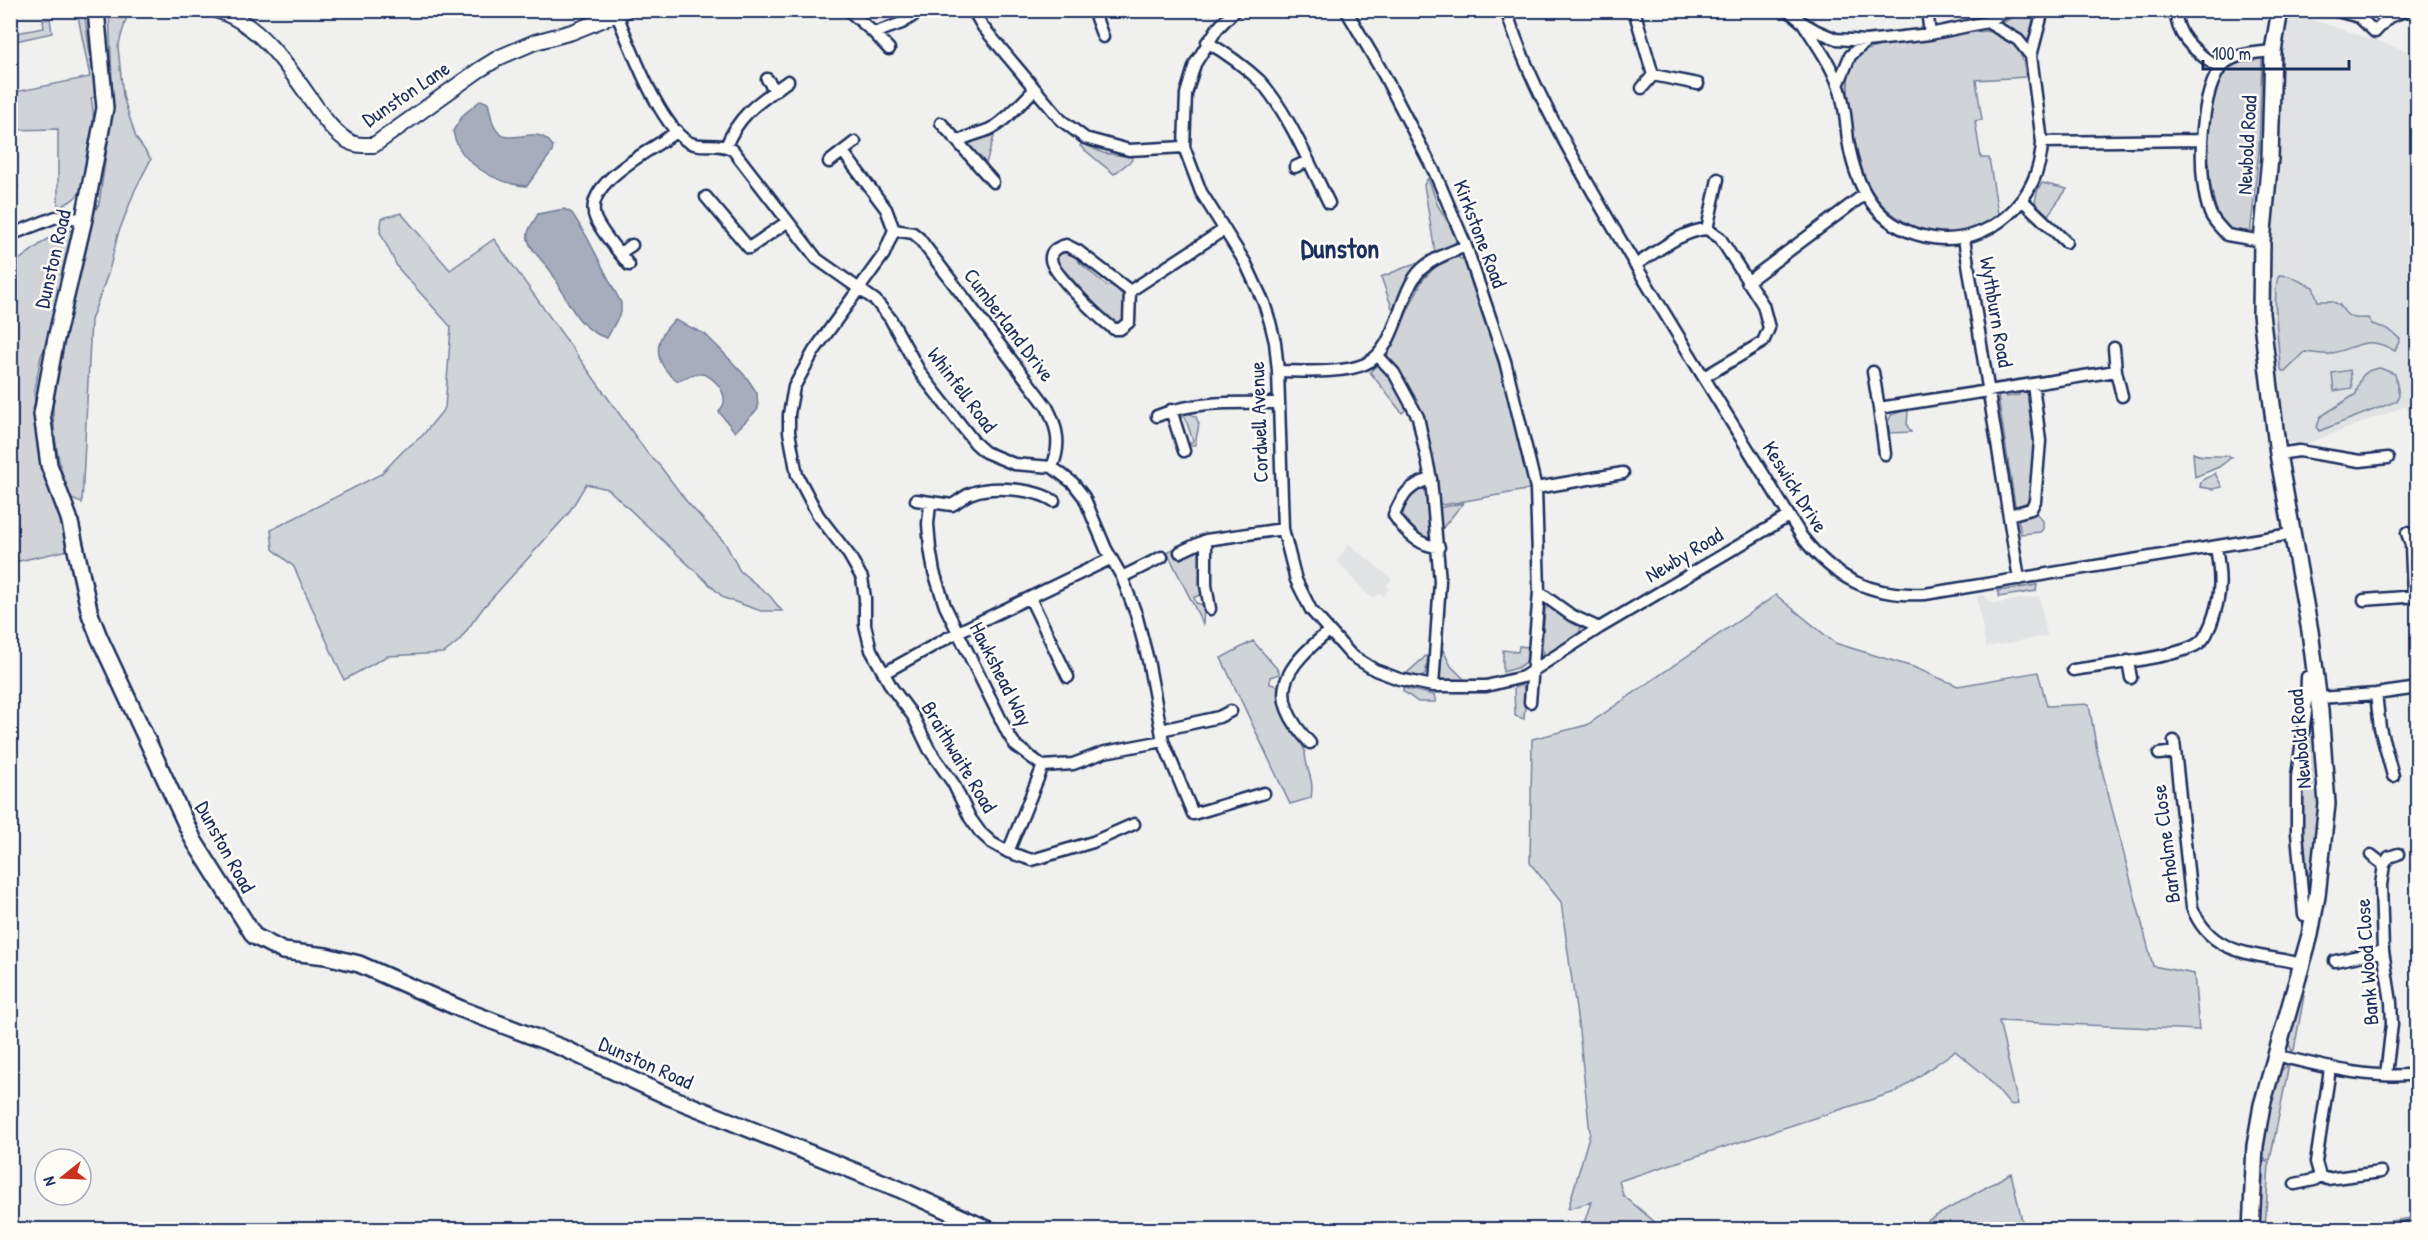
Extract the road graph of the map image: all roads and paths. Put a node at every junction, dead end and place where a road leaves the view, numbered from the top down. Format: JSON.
{"nodes":[{"id":1,"x":96,"y":10,"type":"edge"},
{"id":2,"x":216,"y":10,"type":"edge"},
{"id":3,"x":848,"y":10,"type":"edge"},
{"id":4,"x":922,"y":10,"type":"edge"},
{"id":5,"x":973,"y":10,"type":"edge"},
{"id":6,"x":1093,"y":10,"type":"edge"},
{"id":7,"x":1346,"y":10,"type":"edge"},
{"id":8,"x":1506,"y":10,"type":"edge"},
{"id":9,"x":1634,"y":10,"type":"edge"},
{"id":10,"x":1788,"y":10,"type":"edge"},
{"id":11,"x":1927,"y":10,"type":"edge"},
{"id":12,"x":2008,"y":10,"type":"edge"},
{"id":13,"x":2043,"y":10,"type":"edge"},
{"id":14,"x":2176,"y":10,"type":"edge"},
{"id":15,"x":2280,"y":10,"type":"edge"},
{"id":16,"x":2407,"y":10,"type":"edge"},
{"id":17,"x":2340,"y":11,"type":"edge"},
{"id":18,"x":622,"y":13,"type":"edge"},
{"id":19,"x":1228,"y":13,"type":"edge"},
{"id":20,"x":1987,"y":22,"type":"junction"},
{"id":21,"x":1803,"y":23,"type":"junction"},
{"id":22,"x":874,"y":33,"type":"junction"},
{"id":23,"x":1930,"y":34,"type":"junction"},
{"id":24,"x":1103,"y":37,"type":"dead end"},
{"id":25,"x":1866,"y":41,"type":"junction"},
{"id":26,"x":1207,"y":42,"type":"junction"},
{"id":27,"x":889,"y":49,"type":"dead end"},
{"id":28,"x":2273,"y":51,"type":"junction"},
{"id":29,"x":2031,"y":56,"type":"junction"},
{"id":30,"x":2219,"y":69,"type":"junction"},
{"id":31,"x":1653,"y":75,"type":"junction"},
{"id":32,"x":767,"y":79,"type":"dead end"},
{"id":33,"x":788,"y":81,"type":"dead end"},
{"id":34,"x":1698,"y":84,"type":"dead end"},
{"id":35,"x":1838,"y":85,"type":"junction"},
{"id":36,"x":1642,"y":88,"type":"dead end"},
{"id":37,"x":1035,"y":89,"type":"junction"},
{"id":38,"x":775,"y":90,"type":"junction"},
{"id":39,"x":941,"y":123,"type":"dead end"},
{"id":40,"x":677,"y":131,"type":"junction"},
{"id":41,"x":2201,"y":140,"type":"junction"},
{"id":42,"x":855,"y":141,"type":"dead end"},
{"id":43,"x":958,"y":142,"type":"junction"},
{"id":44,"x":2042,"y":142,"type":"junction"},
{"id":45,"x":726,"y":146,"type":"junction"},
{"id":46,"x":1184,"y":147,"type":"junction"},
{"id":47,"x":843,"y":152,"type":"junction"},
{"id":48,"x":1308,"y":161,"type":"junction"},
{"id":49,"x":829,"y":162,"type":"dead end"},
{"id":50,"x":1295,"y":167,"type":"dead end"},
{"id":51,"x":1718,"y":179,"type":"dead end"},
{"id":52,"x":993,"y":182,"type":"dead end"},
{"id":53,"x":1865,"y":194,"type":"junction"},
{"id":54,"x":706,"y":197,"type":"dead end"},
{"id":55,"x":2022,"y":200,"type":"junction"},
{"id":56,"x":1329,"y":203,"type":"dead end"},
{"id":57,"x":84,"y":219,"type":"junction"},
{"id":58,"x":786,"y":222,"type":"junction"},
{"id":59,"x":1225,"y":229,"type":"junction"},
{"id":60,"x":1707,"y":229,"type":"junction"},
{"id":61,"x":894,"y":230,"type":"junction"},
{"id":62,"x":10,"y":235,"type":"edge"},
{"id":63,"x":1964,"y":238,"type":"junction"},
{"id":64,"x":2262,"y":241,"type":"junction"},
{"id":65,"x":2066,"y":242,"type":"dead end"},
{"id":66,"x":632,"y":245,"type":"dead end"},
{"id":67,"x":1466,"y":246,"type":"junction"},
{"id":68,"x":620,"y":253,"type":"junction"},
{"id":69,"x":628,"y":265,"type":"dead end"},
{"id":70,"x":1635,"y":265,"type":"junction"},
{"id":71,"x":1747,"y":282,"type":"junction"},
{"id":72,"x":859,"y":288,"type":"junction"},
{"id":73,"x":1130,"y":291,"type":"junction"},
{"id":74,"x":2114,"y":348,"type":"dead end"},
{"id":75,"x":1378,"y":356,"type":"junction"},
{"id":76,"x":1278,"y":371,"type":"junction"},
{"id":77,"x":2116,"y":371,"type":"junction"},
{"id":78,"x":1873,"y":372,"type":"dead end"},
{"id":79,"x":1704,"y":377,"type":"junction"},
{"id":80,"x":2033,"y":384,"type":"junction"},
{"id":81,"x":1990,"y":391,"type":"junction"},
{"id":82,"x":2122,"y":396,"type":"dead end"},
{"id":83,"x":1277,"y":403,"type":"junction"},
{"id":84,"x":1879,"y":408,"type":"junction"},
{"id":85,"x":1171,"y":410,"type":"junction"},
{"id":86,"x":1157,"y":416,"type":"dead end"},
{"id":87,"x":1184,"y":451,"type":"dead end"},
{"id":88,"x":1885,"y":454,"type":"dead end"},
{"id":89,"x":2278,"y":454,"type":"junction"},
{"id":90,"x":2388,"y":458,"type":"dead end"},
{"id":91,"x":1052,"y":467,"type":"junction"},
{"id":92,"x":1623,"y":473,"type":"dead end"},
{"id":93,"x":1431,"y":479,"type":"junction"},
{"id":94,"x":1536,"y":488,"type":"junction"},
{"id":95,"x":916,"y":500,"type":"dead end"},
{"id":96,"x":1054,"y":501,"type":"dead end"},
{"id":97,"x":930,"y":504,"type":"junction"},
{"id":98,"x":2009,"y":515,"type":"junction"},
{"id":99,"x":1789,"y":516,"type":"junction"},
{"id":100,"x":1283,"y":529,"type":"junction"},
{"id":101,"x":2407,"y":533,"type":"dead end"},
{"id":102,"x":2290,"y":534,"type":"junction"},
{"id":103,"x":1206,"y":540,"type":"junction"},
{"id":104,"x":1439,"y":547,"type":"junction"},
{"id":105,"x":2216,"y":547,"type":"junction"},
{"id":106,"x":1180,"y":552,"type":"dead end"},
{"id":107,"x":1162,"y":557,"type":"dead end"},
{"id":108,"x":1110,"y":559,"type":"junction"},
{"id":109,"x":1122,"y":577,"type":"junction"},
{"id":110,"x":2019,"y":579,"type":"junction"},
{"id":111,"x":1539,"y":592,"type":"junction"},
{"id":112,"x":2416,"y":596,"type":"edge"},
{"id":113,"x":1030,"y":598,"type":"junction"},
{"id":114,"x":2364,"y":600,"type":"dead end"},
{"id":115,"x":1210,"y":609,"type":"dead end"},
{"id":116,"x":1599,"y":628,"type":"junction"},
{"id":117,"x":1329,"y":631,"type":"junction"},
{"id":118,"x":958,"y":632,"type":"junction"},
{"id":119,"x":2128,"y":661,"type":"junction"},
{"id":120,"x":2073,"y":670,"type":"dead end"},
{"id":121,"x":1534,"y":671,"type":"junction"},
{"id":122,"x":884,"y":673,"type":"junction"},
{"id":123,"x":1068,"y":677,"type":"dead end"},
{"id":124,"x":2307,"y":677,"type":"dead end"},
{"id":125,"x":2131,"y":678,"type":"dead end"},
{"id":126,"x":1433,"y":686,"type":"junction"},
{"id":127,"x":2418,"y":688,"type":"edge"},
{"id":128,"x":2376,"y":694,"type":"junction"},
{"id":129,"x":2319,"y":699,"type":"junction"},
{"id":130,"x":1530,"y":702,"type":"dead end"},
{"id":131,"x":1232,"y":711,"type":"dead end"},
{"id":132,"x":1162,"y":735,"type":"junction"},
{"id":133,"x":1310,"y":743,"type":"dead end"},
{"id":134,"x":2159,"y":754,"type":"dead end"},
{"id":135,"x":1043,"y":766,"type":"junction"},
{"id":136,"x":2393,"y":776,"type":"dead end"},
{"id":137,"x":1264,"y":793,"type":"dead end"},
{"id":138,"x":1134,"y":824,"type":"dead end"},
{"id":139,"x":1008,"y":852,"type":"junction"},
{"id":140,"x":2398,"y":854,"type":"dead end"},
{"id":141,"x":2371,"y":855,"type":"dead end"},
{"id":142,"x":2384,"y":865,"type":"junction"},
{"id":143,"x":2304,"y":915,"type":"dead end"},
{"id":144,"x":2383,"y":951,"type":"junction"},
{"id":145,"x":2335,"y":961,"type":"dead end"},
{"id":146,"x":2303,"y":964,"type":"junction"},
{"id":147,"x":2275,"y":1055,"type":"junction"},
{"id":148,"x":2330,"y":1069,"type":"junction"},
{"id":149,"x":2418,"y":1074,"type":"edge"},
{"id":150,"x":2386,"y":1076,"type":"junction"},
{"id":151,"x":2381,"y":1172,"type":"dead end"},
{"id":152,"x":2320,"y":1176,"type":"junction"},
{"id":153,"x":2295,"y":1184,"type":"dead end"},
{"id":154,"x":2418,"y":1226,"type":"edge"},
{"id":155,"x":990,"y":1230,"type":"edge"},
{"id":156,"x":2251,"y":1230,"type":"edge"},
{"id":157,"x":2391,"y":1230,"type":"edge"}],
"edges":[{"from":1,"to":57,"type":"main road","name":"Dunston Road"},
{"from":2,"to":18,"type":"street","name":"Dunston Lane"},
{"from":3,"to":22,"type":"street"},
{"from":4,"to":22,"type":"street"},
{"from":5,"to":37,"type":"street"},
{"from":6,"to":24,"type":"street"},
{"from":7,"to":67,"type":"street","name":"Kirkstone Road"},
{"from":8,"to":70,"type":"street","name":"Keswick Drive"},
{"from":9,"to":31,"type":"street"},
{"from":10,"to":21,"type":"street"},
{"from":11,"to":23,"type":"street"},
{"from":12,"to":20,"type":"street"},
{"from":13,"to":29,"type":"street"},
{"from":14,"to":30,"type":"street"},
{"from":15,"to":28,"type":"main road","name":"Newbold Road"},
{"from":16,"to":17,"type":"street"},
{"from":18,"to":40,"type":"street"},
{"from":19,"to":26,"type":"street","name":"Cordwell Avenue"},
{"from":20,"to":23,"type":"street"},
{"from":20,"to":29,"type":"street"},
{"from":21,"to":25,"type":"street"},
{"from":21,"to":35,"type":"street"},
{"from":22,"to":27,"type":"street"},
{"from":23,"to":25,"type":"street"},
{"from":25,"to":35,"type":"street"},
{"from":26,"to":46,"type":"street","name":"Cordwell Avenue"},
{"from":26,"to":48,"type":"street"},
{"from":28,"to":30,"type":"street"},
{"from":28,"to":64,"type":"main road","name":"Newbold Road"},
{"from":29,"to":44,"type":"street"},
{"from":30,"to":41,"type":"street","name":"Newbold Road"},
{"from":31,"to":34,"type":"street"},
{"from":31,"to":36,"type":"street"},
{"from":32,"to":38,"type":"street"},
{"from":33,"to":38,"type":"street"},
{"from":35,"to":53,"type":"street"},
{"from":37,"to":43,"type":"street"},
{"from":37,"to":46,"type":"street"},
{"from":38,"to":45,"type":"street"},
{"from":39,"to":43,"type":"street"},
{"from":40,"to":45,"type":"street"},
{"from":40,"to":68,"type":"street"},
{"from":41,"to":44,"type":"street"},
{"from":41,"to":64,"type":"street","name":"Newbold Road"},
{"from":42,"to":47,"type":"street"},
{"from":43,"to":52,"type":"street"},
{"from":44,"to":55,"type":"street"},
{"from":45,"to":58,"type":"street","name":"Whinfell Road"},
{"from":46,"to":59,"type":"street","name":"Cordwell Avenue"},
{"from":47,"to":49,"type":"street"},
{"from":47,"to":61,"type":"street"},
{"from":48,"to":50,"type":"street"},
{"from":48,"to":56,"type":"street"},
{"from":51,"to":60,"type":"street"},
{"from":53,"to":63,"type":"street"},
{"from":53,"to":71,"type":"street"},
{"from":54,"to":58,"type":"street"},
{"from":55,"to":63,"type":"street"},
{"from":55,"to":65,"type":"street"},
{"from":57,"to":62,"type":"street"},
{"from":57,"to":155,"type":"main road","name":"Dunston Road"},
{"from":58,"to":72,"type":"street","name":"Whinfell Road"},
{"from":59,"to":73,"type":"street"},
{"from":59,"to":76,"type":"street","name":"Cordwell Avenue"},
{"from":60,"to":70,"type":"street"},
{"from":60,"to":71,"type":"street"},
{"from":61,"to":72,"type":"street","name":"Braithwaite Road"},
{"from":61,"to":91,"type":"street","name":"Cumberland Drive"},
{"from":63,"to":81,"type":"street","name":"Wythburn Road"},
{"from":64,"to":89,"type":"main road","name":"Newbold Road"},
{"from":66,"to":68,"type":"street"},
{"from":67,"to":75,"type":"street"},
{"from":67,"to":94,"type":"street","name":"Kirkstone Road"},
{"from":68,"to":69,"type":"street"},
{"from":70,"to":79,"type":"street","name":"Keswick Drive"},
{"from":71,"to":79,"type":"street"},
{"from":72,"to":91,"type":"street","name":"Whinfell Road"},
{"from":72,"to":122,"type":"street","name":"Braithwaite Road"},
{"from":73,"to":73,"type":"street"},
{"from":74,"to":77,"type":"street"},
{"from":75,"to":76,"type":"street"},
{"from":75,"to":93,"type":"street"},
{"from":76,"to":83,"type":"street","name":"Cordwell Avenue"},
{"from":77,"to":80,"type":"street","name":"Wythburn Road"},
{"from":77,"to":82,"type":"street"},
{"from":78,"to":84,"type":"street"},
{"from":79,"to":99,"type":"street","name":"Keswick Drive"},
{"from":80,"to":81,"type":"street","name":"Wythburn Road"},
{"from":80,"to":98,"type":"street","name":"Wythburn Road"},
{"from":81,"to":84,"type":"street","name":"Wythburn Road"},
{"from":81,"to":98,"type":"street","name":"Wythburn Road"},
{"from":83,"to":85,"type":"street"},
{"from":83,"to":100,"type":"street","name":"Cordwell Avenue"},
{"from":84,"to":88,"type":"street"},
{"from":85,"to":86,"type":"street"},
{"from":85,"to":87,"type":"street"},
{"from":89,"to":90,"type":"street"},
{"from":89,"to":102,"type":"main road","name":"Newbold Road"},
{"from":91,"to":108,"type":"street"},
{"from":92,"to":94,"type":"street"},
{"from":93,"to":104,"type":"street"},
{"from":93,"to":104,"type":"street"},
{"from":94,"to":111,"type":"street","name":"Kirkstone Road"},
{"from":95,"to":97,"type":"street"},
{"from":96,"to":97,"type":"street"},
{"from":97,"to":118,"type":"street","name":"Hawkshead Way"},
{"from":98,"to":110,"type":"street","name":"Wythburn Road"},
{"from":99,"to":110,"type":"street","name":"Keswick Drive"},
{"from":99,"to":116,"type":"street","name":"Newby Road"},
{"from":100,"to":103,"type":"street"},
{"from":100,"to":117,"type":"street","name":"Cordwell Avenue"},
{"from":101,"to":112,"type":"street"},
{"from":102,"to":105,"type":"street","name":"Keswick Drive"},
{"from":102,"to":129,"type":"main road","name":"Newbold Road"},
{"from":103,"to":106,"type":"street"},
{"from":103,"to":115,"type":"street"},
{"from":104,"to":126,"type":"street"},
{"from":105,"to":110,"type":"street","name":"Keswick Drive"},
{"from":105,"to":119,"type":"street"},
{"from":107,"to":109,"type":"street"},
{"from":108,"to":109,"type":"street"},
{"from":108,"to":113,"type":"street"},
{"from":109,"to":132,"type":"street"},
{"from":111,"to":116,"type":"street"},
{"from":111,"to":121,"type":"street","name":"Kirkstone Road"},
{"from":112,"to":114,"type":"street"},
{"from":113,"to":118,"type":"street"},
{"from":113,"to":123,"type":"street"},
{"from":116,"to":121,"type":"street","name":"Newby Road"},
{"from":117,"to":126,"type":"street","name":"Cordwell Avenue"},
{"from":117,"to":133,"type":"street"},
{"from":118,"to":122,"type":"street"},
{"from":118,"to":135,"type":"street","name":"Hawkshead Way"},
{"from":119,"to":120,"type":"street"},
{"from":119,"to":125,"type":"street"},
{"from":121,"to":126,"type":"street","name":"Cordwell Avenue"},
{"from":121,"to":130,"type":"street","name":"Kirkstone Road"},
{"from":122,"to":139,"type":"street","name":"Braithwaite Road"},
{"from":124,"to":143,"type":"street","name":"Newbold Road"},
{"from":127,"to":128,"type":"street"},
{"from":128,"to":129,"type":"street"},
{"from":128,"to":136,"type":"street"},
{"from":129,"to":146,"type":"main road","name":"Newbold Road"},
{"from":131,"to":132,"type":"street"},
{"from":132,"to":135,"type":"street"},
{"from":132,"to":137,"type":"street"},
{"from":134,"to":146,"type":"street","name":"Barholme Close"},
{"from":135,"to":139,"type":"street"},
{"from":138,"to":139,"type":"street"},
{"from":140,"to":142,"type":"street"},
{"from":141,"to":142,"type":"street"},
{"from":142,"to":144,"type":"street","name":"Bank Wood Close"},
{"from":144,"to":145,"type":"street"},
{"from":144,"to":150,"type":"street","name":"Bank Wood Close"},
{"from":146,"to":147,"type":"main road","name":"Newbold Road"},
{"from":147,"to":148,"type":"street"},
{"from":147,"to":156,"type":"main road","name":"Newbold Road"},
{"from":148,"to":150,"type":"street"},
{"from":148,"to":152,"type":"street"},
{"from":149,"to":150,"type":"street"},
{"from":151,"to":152,"type":"street"},
{"from":152,"to":153,"type":"street"},
{"from":154,"to":157,"type":"street"}]}
